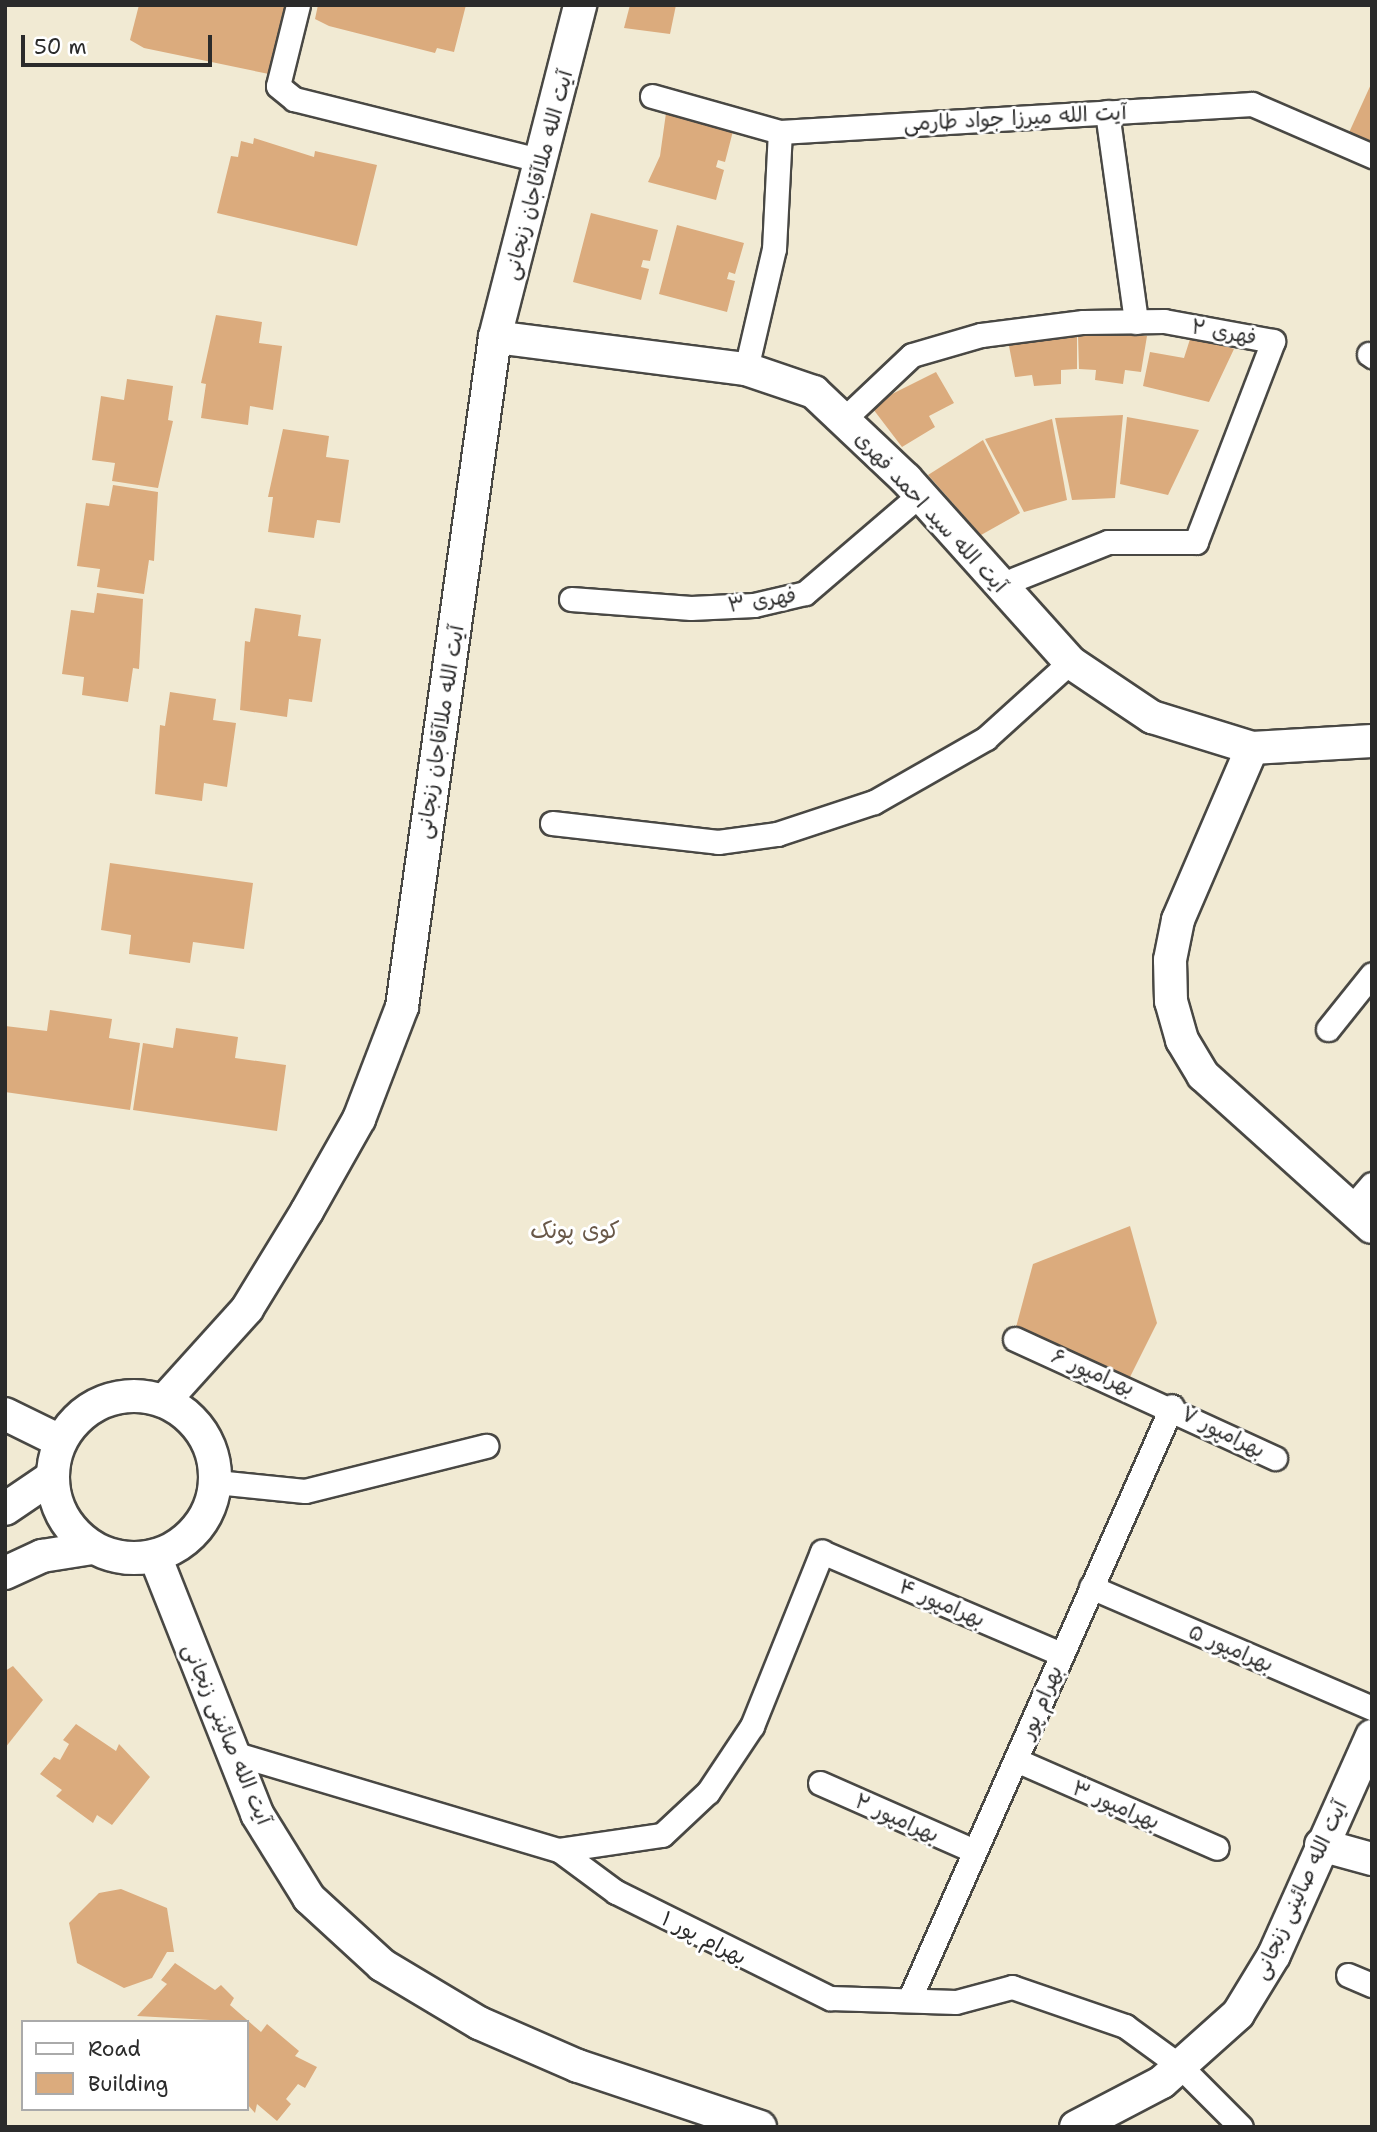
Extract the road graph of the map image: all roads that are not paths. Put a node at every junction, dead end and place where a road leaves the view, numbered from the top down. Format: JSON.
{"nodes":[{"id":1,"x":298,"y":5,"type":"edge"},
{"id":2,"x":580,"y":5,"type":"edge"},
{"id":3,"x":652,"y":96,"type":"dead end"},
{"id":4,"x":1107,"y":112,"type":"junction"},
{"id":5,"x":780,"y":132,"type":"junction"},
{"id":6,"x":1372,"y":156,"type":"edge"},
{"id":7,"x":542,"y":161,"type":"junction"},
{"id":8,"x":1136,"y":322,"type":"junction"},
{"id":9,"x":495,"y":337,"type":"junction"},
{"id":10,"x":746,"y":369,"type":"junction"},
{"id":11,"x":844,"y":419,"type":"junction"},
{"id":12,"x":917,"y":497,"type":"junction"},
{"id":13,"x":1015,"y":579,"type":"dead end"},
{"id":14,"x":571,"y":599,"type":"dead end"},
{"id":15,"x":1070,"y":662,"type":"junction"},
{"id":16,"x":1372,"y":741,"type":"edge"},
{"id":17,"x":1252,"y":748,"type":"junction"},
{"id":18,"x":552,"y":823,"type":"dead end"},
{"id":19,"x":1372,"y":974,"type":"edge"},
{"id":20,"x":1328,"y":1029,"type":"dead end"},
{"id":21,"x":1372,"y":1184,"type":"edge"},
{"id":22,"x":1361,"y":1218,"type":"edge"},
{"id":23,"x":1015,"y":1339,"type":"dead end"},
{"id":24,"x":164,"y":1401,"type":"junction"},
{"id":25,"x":1172,"y":1406,"type":"junction"},
{"id":26,"x":5,"y":1415,"type":"edge"},
{"id":27,"x":60,"y":1441,"type":"junction"},
{"id":28,"x":486,"y":1446,"type":"dead end"},
{"id":29,"x":1275,"y":1458,"type":"dead end"},
{"id":30,"x":52,"y":1477,"type":"junction"},
{"id":31,"x":216,"y":1482,"type":"junction"},
{"id":32,"x":5,"y":1509,"type":"edge"},
{"id":33,"x":92,"y":1548,"type":"junction"},
{"id":34,"x":155,"y":1556,"type":"junction"},
{"id":35,"x":5,"y":1573,"type":"edge"},
{"id":36,"x":1091,"y":1587,"type":"junction"},
{"id":37,"x":1061,"y":1654,"type":"junction"},
{"id":38,"x":1372,"y":1708,"type":"edge"},
{"id":39,"x":1372,"y":1737,"type":"edge"},
{"id":40,"x":233,"y":1753,"type":"junction"},
{"id":41,"x":1016,"y":1760,"type":"junction"},
{"id":42,"x":820,"y":1783,"type":"dead end"},
{"id":43,"x":1321,"y":1845,"type":"junction"},
{"id":44,"x":1217,"y":1848,"type":"dead end"},
{"id":45,"x":559,"y":1850,"type":"junction"},
{"id":46,"x":974,"y":1851,"type":"junction"},
{"id":47,"x":1372,"y":1859,"type":"edge"},
{"id":48,"x":1348,"y":1975,"type":"dead end"},
{"id":49,"x":1372,"y":1984,"type":"edge"},
{"id":50,"x":910,"y":1998,"type":"junction"},
{"id":51,"x":1180,"y":2066,"type":"junction"},
{"id":52,"x":760,"y":2127,"type":"edge"},
{"id":53,"x":1076,"y":2127,"type":"edge"},
{"id":54,"x":1241,"y":2127,"type":"edge"}],
"edges":[{"from":1,"to":7,"type":"street"},
{"from":2,"to":7,"type":"main road","name":"آیت الله ملاآقاجان زنجانی"},
{"from":3,"to":5,"type":"street","name":"آیت الله میرزا جواد طارمی"},
{"from":4,"to":5,"type":"street","name":"آیت الله میرزا جواد طارمی"},
{"from":4,"to":6,"type":"street","name":"آیت الله میرزا جواد طارمی"},
{"from":4,"to":8,"type":"street"},
{"from":5,"to":10,"type":"street"},
{"from":7,"to":9,"type":"main road","name":"آیت الله ملاآقاجان زنجانی"},
{"from":8,"to":11,"type":"street","name":"فهری ۲"},
{"from":8,"to":13,"type":"street","name":"فهری ۲"},
{"from":9,"to":10,"type":"main road","name":"آیت الله سید احمد فهری"},
{"from":9,"to":24,"type":"main road","name":"آیت الله ملاآقاجان زنجانی"},
{"from":10,"to":11,"type":"main road","name":"آیت الله سید احمد فهری"},
{"from":11,"to":12,"type":"main road","name":"آیت الله سید احمد فهری"},
{"from":12,"to":14,"type":"street","name":"فهری ۳"},
{"from":12,"to":15,"type":"main road","name":"آیت الله سید احمد فهری"},
{"from":15,"to":17,"type":"main road","name":"آیت الله سید احمد فهری"},
{"from":15,"to":18,"type":"street"},
{"from":16,"to":17,"type":"main road","name":"آیت الله سید احمد فهری"},
{"from":17,"to":22,"type":"main road"},
{"from":19,"to":20,"type":"street"},
{"from":21,"to":22,"type":"street"},
{"from":23,"to":25,"type":"street","name":"بهرامپور ۶"},
{"from":24,"to":27,"type":"main road"},
{"from":24,"to":31,"type":"main road"},
{"from":25,"to":29,"type":"street","name":"بهرامپور ۷"},
{"from":25,"to":36,"type":"street","name":"بهرام پور"},
{"from":26,"to":27,"type":"main road"},
{"from":27,"to":30,"type":"main road"},
{"from":28,"to":31,"type":"street"},
{"from":30,"to":32,"type":"main road"},
{"from":30,"to":33,"type":"main road"},
{"from":31,"to":34,"type":"main road"},
{"from":33,"to":34,"type":"main road"},
{"from":33,"to":35,"type":"main road"},
{"from":34,"to":40,"type":"main road","name":"آیت الله صائینی زنجانی"},
{"from":36,"to":37,"type":"street","name":"بهرام پور"},
{"from":36,"to":38,"type":"street","name":"بهرامپور ۵"},
{"from":37,"to":41,"type":"street","name":"بهرام پور"},
{"from":37,"to":45,"type":"street","name":"بهرامپور ۴"},
{"from":39,"to":43,"type":"main road","name":"آیت الله صائینی زنجانی"},
{"from":40,"to":45,"type":"street","name":"بهرام پور ۱"},
{"from":40,"to":52,"type":"main road","name":"آیت الله صائینی زنجانی"},
{"from":41,"to":44,"type":"street","name":"بهرامپور ۳"},
{"from":41,"to":46,"type":"street","name":"بهرام پور"},
{"from":42,"to":46,"type":"street","name":"بهرامپور ۲"},
{"from":43,"to":47,"type":"main road"},
{"from":43,"to":51,"type":"main road","name":"آیت الله صائینی زنجانی"},
{"from":45,"to":50,"type":"street","name":"بهرام پور ۱"},
{"from":46,"to":50,"type":"street","name":"بهرام پور"},
{"from":48,"to":49,"type":"street"},
{"from":50,"to":51,"type":"street","name":"بهرام پور ۱"},
{"from":51,"to":53,"type":"main road","name":"آیت الله صائینی زنجانی"},
{"from":51,"to":54,"type":"street","name":"بهرام پور ۱"}]}
